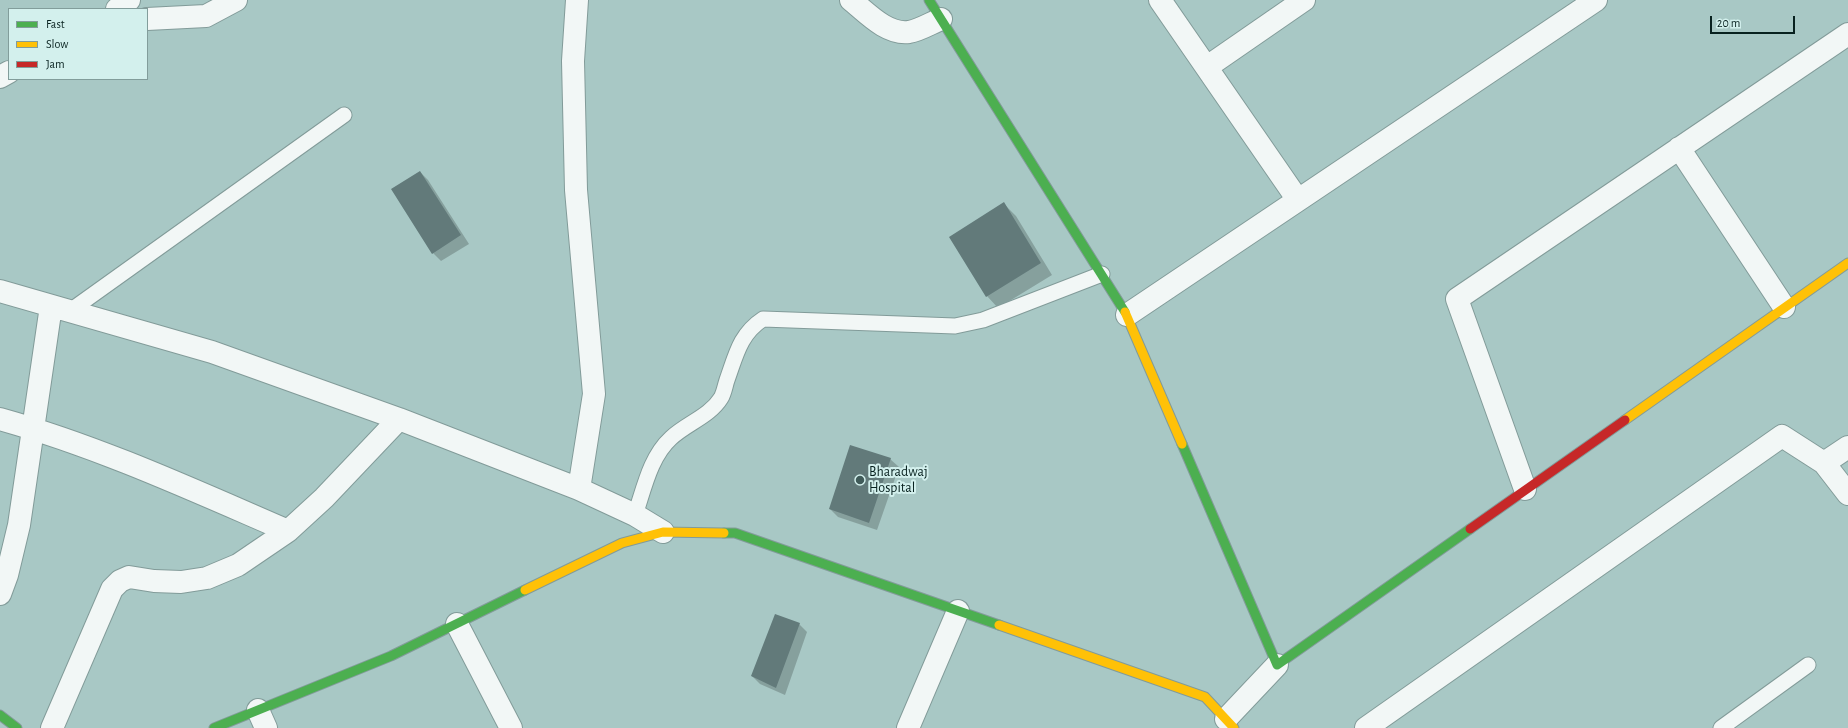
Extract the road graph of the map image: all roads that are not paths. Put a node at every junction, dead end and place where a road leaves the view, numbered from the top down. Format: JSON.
{"nodes":[{"id":1,"x":129,"y":0,"type":"edge"},
{"id":2,"x":236,"y":0,"type":"edge"},
{"id":3,"x":577,"y":0,"type":"edge"},
{"id":4,"x":851,"y":0,"type":"edge"},
{"id":5,"x":929,"y":0,"type":"edge"},
{"id":6,"x":1160,"y":0,"type":"edge"},
{"id":7,"x":1304,"y":0,"type":"edge"},
{"id":8,"x":1596,"y":0,"type":"edge"},
{"id":9,"x":117,"y":8,"type":"edge"},
{"id":10,"x":148,"y":19,"type":"edge"},
{"id":11,"x":941,"y":20,"type":"junction"},
{"id":12,"x":1848,"y":34,"type":"edge"},
{"id":13,"x":1207,"y":67,"type":"junction"},
{"id":14,"x":344,"y":115,"type":"dead end"},
{"id":15,"x":1679,"y":148,"type":"junction"},
{"id":16,"x":1298,"y":200,"type":"junction"},
{"id":17,"x":1848,"y":263,"type":"edge"},
{"id":18,"x":1102,"y":274,"type":"junction"},
{"id":19,"x":0,"y":291,"type":"edge"},
{"id":20,"x":1784,"y":307,"type":"junction"},
{"id":21,"x":61,"y":308,"type":"junction"},
{"id":22,"x":1127,"y":314,"type":"junction"},
{"id":23,"x":398,"y":418,"type":"junction"},
{"id":24,"x":0,"y":419,"type":"edge"},
{"id":25,"x":33,"y":428,"type":"junction"},
{"id":26,"x":1848,"y":447,"type":"edge"},
{"id":27,"x":1824,"y":463,"type":"junction"},
{"id":28,"x":579,"y":489,"type":"junction"},
{"id":29,"x":1525,"y":489,"type":"junction"},
{"id":30,"x":1848,"y":494,"type":"edge"},
{"id":31,"x":635,"y":515,"type":"junction"},
{"id":32,"x":288,"y":531,"type":"junction"},
{"id":33,"x":663,"y":532,"type":"junction"},
{"id":34,"x":0,"y":594,"type":"edge"},
{"id":35,"x":958,"y":611,"type":"junction"},
{"id":36,"x":457,"y":624,"type":"junction"},
{"id":37,"x":1277,"y":665,"type":"junction"},
{"id":38,"x":1808,"y":666,"type":"dead end"},
{"id":39,"x":0,"y":715,"type":"edge"},
{"id":40,"x":262,"y":719,"type":"edge"},
{"id":41,"x":1230,"y":724,"type":"edge"},
{"id":42,"x":17,"y":728,"type":"edge"},
{"id":43,"x":52,"y":728,"type":"edge"},
{"id":44,"x":214,"y":728,"type":"edge"},
{"id":45,"x":511,"y":728,"type":"edge"},
{"id":46,"x":908,"y":728,"type":"edge"},
{"id":47,"x":1366,"y":728,"type":"edge"},
{"id":48,"x":1721,"y":728,"type":"edge"}],
"edges":[{"from":1,"to":9,"type":"street"},
{"from":2,"to":10,"type":"street"},
{"from":3,"to":28,"type":"street"},
{"from":4,"to":11,"type":"street"},
{"from":5,"to":11,"type":"street"},
{"from":6,"to":13,"type":"street"},
{"from":7,"to":13,"type":"street"},
{"from":8,"to":16,"type":"street"},
{"from":11,"to":18,"type":"street"},
{"from":12,"to":15,"type":"street"},
{"from":13,"to":16,"type":"street"},
{"from":14,"to":21,"type":"lane"},
{"from":15,"to":20,"type":"street"},
{"from":15,"to":29,"type":"street"},
{"from":16,"to":22,"type":"street"},
{"from":17,"to":20,"type":"street"},
{"from":18,"to":22,"type":"street"},
{"from":18,"to":31,"type":"lane"},
{"from":19,"to":21,"type":"street"},
{"from":20,"to":29,"type":"street"},
{"from":21,"to":23,"type":"street"},
{"from":21,"to":25,"type":"street"},
{"from":22,"to":37,"type":"street"},
{"from":23,"to":28,"type":"street"},
{"from":23,"to":32,"type":"street"},
{"from":24,"to":25,"type":"street"},
{"from":25,"to":32,"type":"street"},
{"from":25,"to":34,"type":"street"},
{"from":26,"to":27,"type":"street"},
{"from":27,"to":30,"type":"street"},
{"from":27,"to":47,"type":"street"},
{"from":28,"to":31,"type":"street"},
{"from":29,"to":37,"type":"street"},
{"from":31,"to":33,"type":"street"},
{"from":32,"to":43,"type":"street"},
{"from":33,"to":35,"type":"street"},
{"from":33,"to":36,"type":"street"},
{"from":35,"to":41,"type":"street"},
{"from":35,"to":46,"type":"street"},
{"from":36,"to":40,"type":"street"},
{"from":36,"to":45,"type":"street"},
{"from":37,"to":41,"type":"street"},
{"from":38,"to":48,"type":"lane"},
{"from":39,"to":42,"type":"street"},
{"from":40,"to":44,"type":"street"}]}
